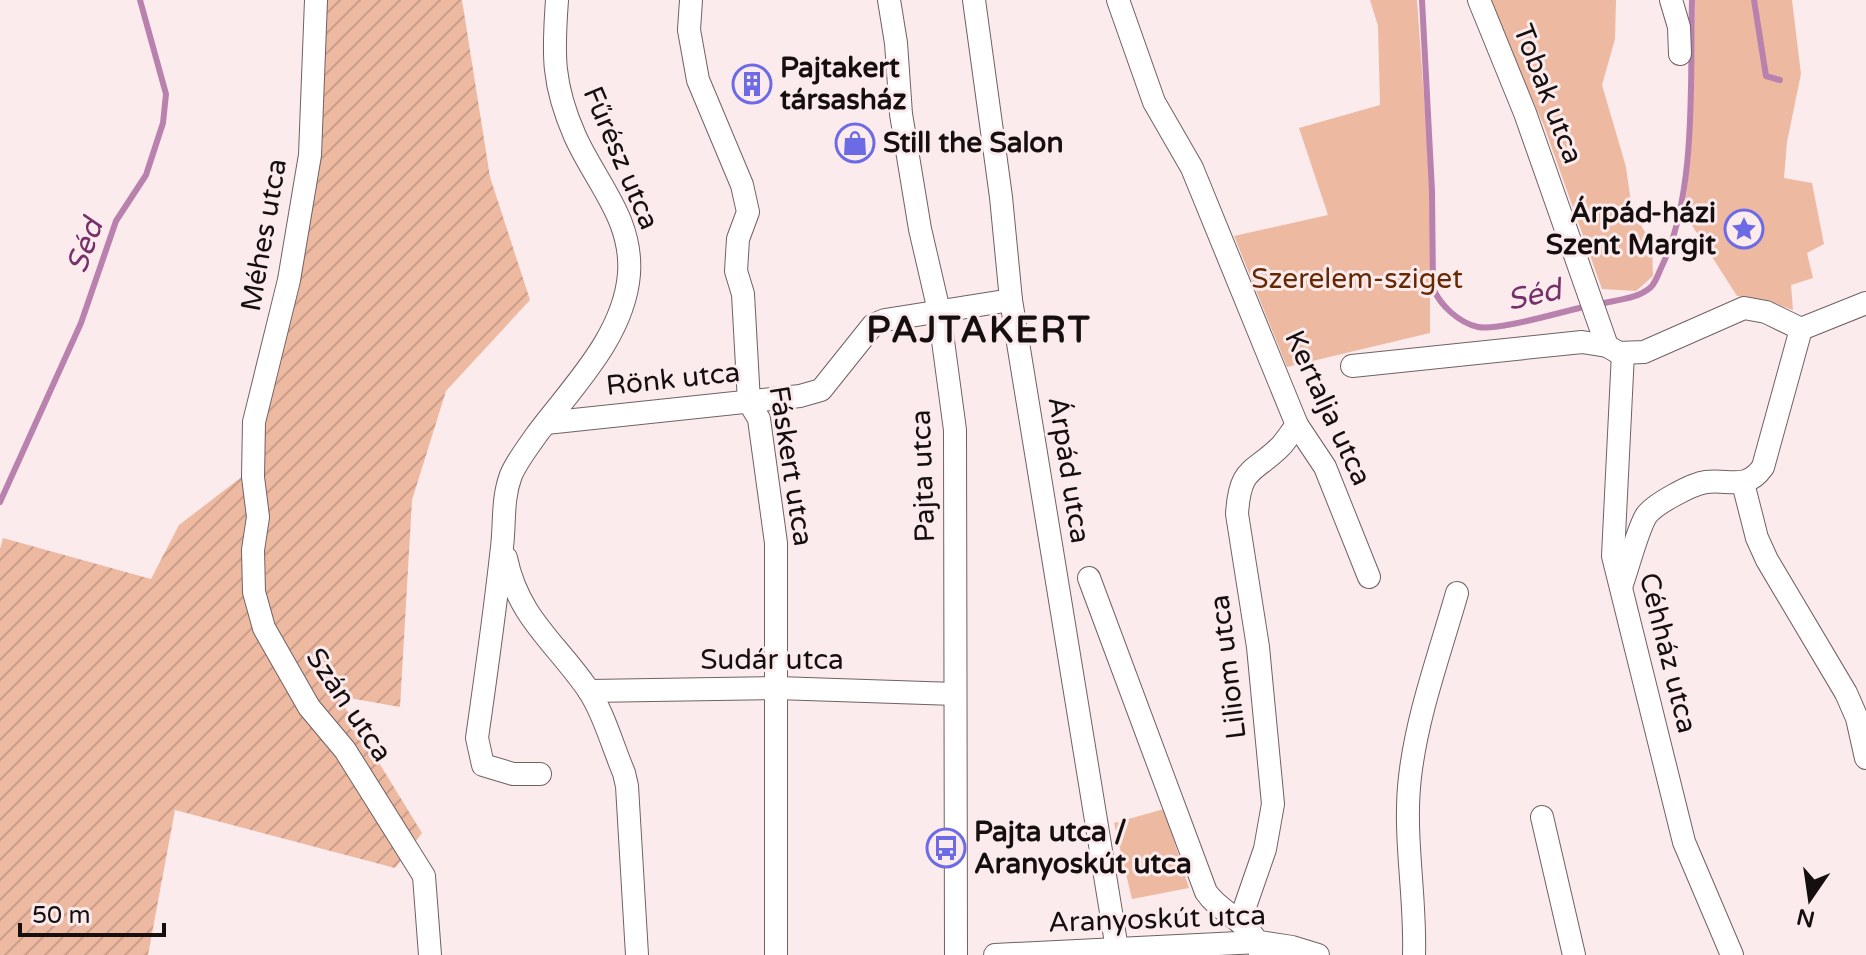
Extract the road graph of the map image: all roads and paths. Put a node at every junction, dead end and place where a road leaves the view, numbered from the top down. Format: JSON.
{"nodes":[{"id":1,"x":316,"y":0,"type":"edge"},
{"id":2,"x":557,"y":0,"type":"edge"},
{"id":3,"x":691,"y":0,"type":"edge"},
{"id":4,"x":889,"y":0,"type":"edge"},
{"id":5,"x":974,"y":0,"type":"edge"},
{"id":6,"x":1118,"y":0,"type":"edge"},
{"id":7,"x":1479,"y":0,"type":"edge"},
{"id":8,"x":1671,"y":0,"type":"edge"},
{"id":9,"x":1680,"y":54,"type":"dead end"},
{"id":10,"x":1011,"y":300,"type":"junction"},
{"id":11,"x":1866,"y":303,"type":"edge"},
{"id":12,"x":939,"y":311,"type":"junction"},
{"id":13,"x":1801,"y":329,"type":"junction"},
{"id":14,"x":1615,"y":350,"type":"junction"},
{"id":15,"x":1352,"y":366,"type":"dead end"},
{"id":16,"x":749,"y":402,"type":"junction"},
{"id":17,"x":546,"y":423,"type":"junction"},
{"id":18,"x":1297,"y":425,"type":"junction"},
{"id":19,"x":253,"y":477,"type":"joint"},
{"id":20,"x":1743,"y":483,"type":"junction"},
{"id":21,"x":503,"y":543,"type":"junction"},
{"id":22,"x":1369,"y":577,"type":"dead end"},
{"id":23,"x":1089,"y":578,"type":"dead end"},
{"id":24,"x":1621,"y":589,"type":"junction"},
{"id":25,"x":1457,"y":593,"type":"dead end"},
{"id":26,"x":777,"y":688,"type":"junction"},
{"id":27,"x":589,"y":691,"type":"junction"},
{"id":28,"x":955,"y":694,"type":"junction"},
{"id":29,"x":1866,"y":758,"type":"edge"},
{"id":30,"x":540,"y":774,"type":"dead end"},
{"id":31,"x":1542,"y":817,"type":"dead end"},
{"id":32,"x":1240,"y":921,"type":"junction"},
{"id":33,"x":1259,"y":949,"type":"edge"},
{"id":34,"x":1118,"y":952,"type":"edge"},
{"id":35,"x":430,"y":955,"type":"edge"},
{"id":36,"x":637,"y":955,"type":"edge"},
{"id":37,"x":776,"y":955,"type":"edge"},
{"id":38,"x":956,"y":955,"type":"edge"},
{"id":39,"x":995,"y":955,"type":"edge"},
{"id":40,"x":1318,"y":955,"type":"edge"},
{"id":41,"x":1414,"y":955,"type":"edge"},
{"id":42,"x":1574,"y":955,"type":"edge"},
{"id":43,"x":1732,"y":955,"type":"edge"}],
"edges":[{"from":1,"to":19,"type":"street","name":"Méhes utca"},
{"from":2,"to":17,"type":"street","name":"Fűrész utca"},
{"from":3,"to":16,"type":"street","name":"Fáskert utca"},
{"from":4,"to":12,"type":"street","name":"Pajta utca"},
{"from":5,"to":10,"type":"street","name":"Árpád utca"},
{"from":6,"to":18,"type":"street","name":"Kertalja utca"},
{"from":7,"to":14,"type":"street","name":"Tobak utca"},
{"from":8,"to":9,"type":"street"},
{"from":10,"to":12,"type":"street","name":"Rönk utca"},
{"from":10,"to":34,"type":"street","name":"Árpád utca"},
{"from":11,"to":13,"type":"street"},
{"from":12,"to":16,"type":"street","name":"Rönk utca"},
{"from":12,"to":28,"type":"street","name":"Pajta utca"},
{"from":13,"to":14,"type":"street"},
{"from":13,"to":20,"type":"street"},
{"from":14,"to":15,"type":"street"},
{"from":14,"to":24,"type":"street","name":"Céhház utca"},
{"from":16,"to":17,"type":"street","name":"Rönk utca"},
{"from":16,"to":26,"type":"street","name":"Fáskert utca"},
{"from":17,"to":21,"type":"street","name":"Fűrész utca"},
{"from":18,"to":22,"type":"street","name":"Kertalja utca"},
{"from":18,"to":32,"type":"street","name":"Liliom utca"},
{"from":19,"to":35,"type":"street","name":"Szán utca"},
{"from":20,"to":24,"type":"street"},
{"from":20,"to":29,"type":"street"},
{"from":21,"to":27,"type":"street","name":"Fűrész utca"},
{"from":21,"to":30,"type":"street","name":"Fűrész utca"},
{"from":23,"to":32,"type":"street","name":"Árpád utca"},
{"from":24,"to":43,"type":"street","name":"Céhház utca"},
{"from":25,"to":41,"type":"street"},
{"from":26,"to":27,"type":"street","name":"Sudár utca"},
{"from":26,"to":28,"type":"street","name":"Sudár utca"},
{"from":26,"to":37,"type":"street","name":"Fáskert utca"},
{"from":27,"to":36,"type":"street","name":"Fűrész utca"},
{"from":28,"to":38,"type":"street","name":"Pajta utca"},
{"from":31,"to":42,"type":"street"},
{"from":32,"to":33,"type":"street","name":"Árpád utca"},
{"from":33,"to":34,"type":"street","name":"Aranyoskút utca"},
{"from":33,"to":40,"type":"street","name":"Aranyoskút utca"},
{"from":34,"to":39,"type":"street","name":"Aranyoskút utca"}]}
